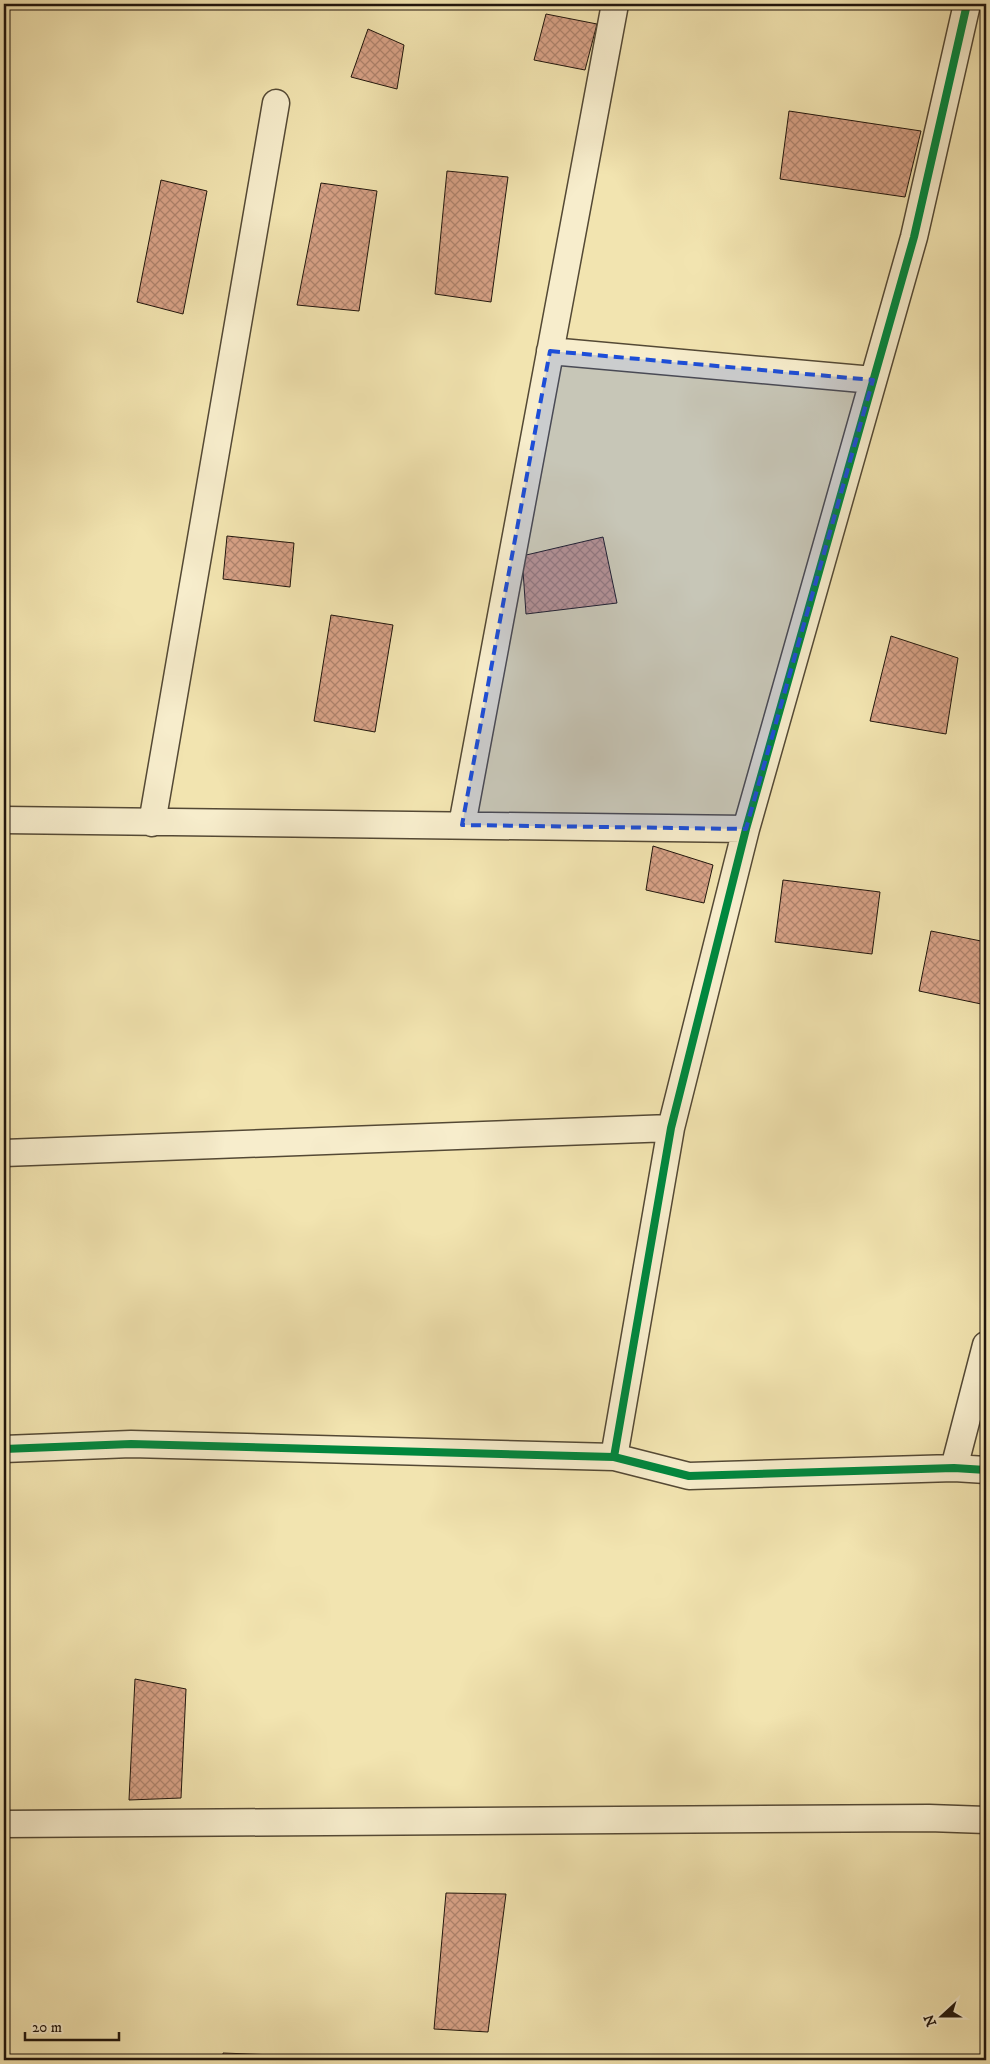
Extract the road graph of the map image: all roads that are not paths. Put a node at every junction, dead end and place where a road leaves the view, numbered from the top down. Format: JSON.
{"nodes":[{"id":1,"x":615,"y":4,"type":"edge"},
{"id":2,"x":967,"y":4,"type":"edge"},
{"id":3,"x":276,"y":103,"type":"dead end"},
{"id":4,"x":550,"y":351,"type":"junction"},
{"id":5,"x":873,"y":380,"type":"junction"},
{"id":6,"x":4,"y":820,"type":"edge"},
{"id":7,"x":152,"y":823,"type":"junction"},
{"id":8,"x":462,"y":825,"type":"junction"},
{"id":9,"x":746,"y":829,"type":"junction"},
{"id":10,"x":671,"y":1128,"type":"junction"},
{"id":11,"x":4,"y":1152,"type":"edge"},
{"id":12,"x":986,"y":1345,"type":"edge"},
{"id":13,"x":4,"y":1449,"type":"edge"},
{"id":14,"x":614,"y":1457,"type":"junction"},
{"id":15,"x":954,"y":1468,"type":"junction"},
{"id":16,"x":986,"y":1470,"type":"edge"},
{"id":17,"x":986,"y":1820,"type":"edge"},
{"id":18,"x":4,"y":1824,"type":"edge"}],
"edges":[{"from":1,"to":4,"type":"street"},
{"from":2,"to":5,"type":"street"},
{"from":3,"to":7,"type":"street"},
{"from":4,"to":5,"type":"street"},
{"from":4,"to":8,"type":"street"},
{"from":5,"to":9,"type":"street"},
{"from":6,"to":7,"type":"street"},
{"from":7,"to":8,"type":"street"},
{"from":8,"to":9,"type":"street"},
{"from":9,"to":10,"type":"street"},
{"from":10,"to":11,"type":"street"},
{"from":10,"to":14,"type":"street"},
{"from":12,"to":15,"type":"street"},
{"from":13,"to":14,"type":"street"},
{"from":14,"to":15,"type":"street"},
{"from":15,"to":16,"type":"street"},
{"from":17,"to":18,"type":"street"}]}
